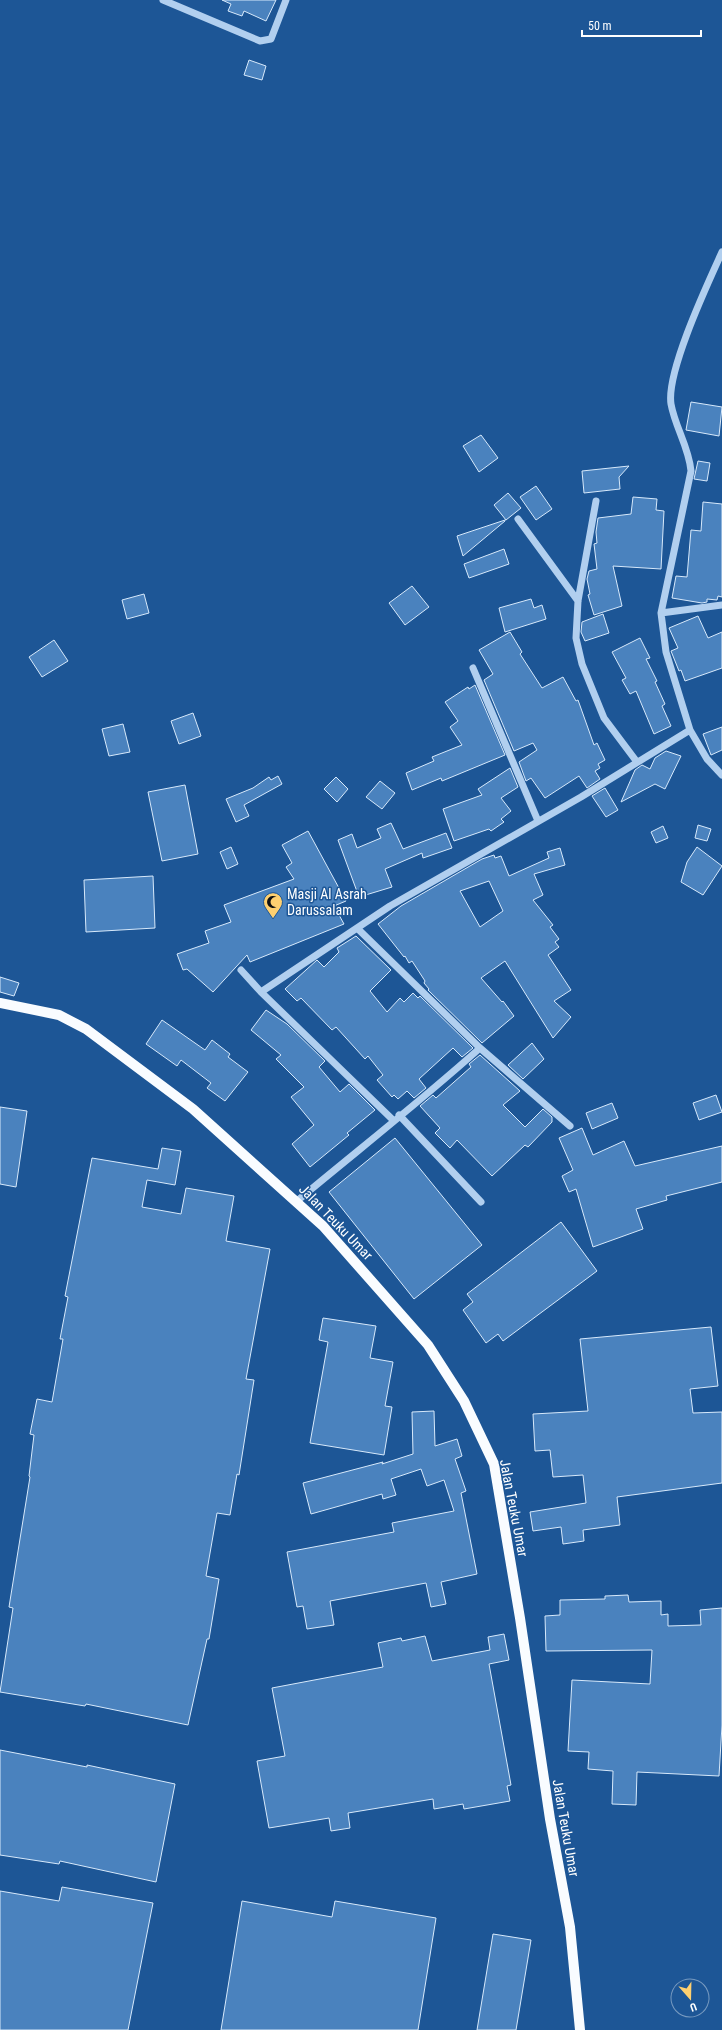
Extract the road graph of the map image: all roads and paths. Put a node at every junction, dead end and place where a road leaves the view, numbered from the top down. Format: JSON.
{"nodes":[{"id":1,"x":163,"y":0,"type":"edge"},
{"id":2,"x":286,"y":0,"type":"edge"},
{"id":3,"x":722,"y":252,"type":"edge"},
{"id":4,"x":596,"y":501,"type":"dead end"},
{"id":5,"x":518,"y":519,"type":"dead end"},
{"id":6,"x":578,"y":601,"type":"junction"},
{"id":7,"x":722,"y":605,"type":"edge"},
{"id":8,"x":661,"y":613,"type":"junction"},
{"id":9,"x":473,"y":668,"type":"dead end"},
{"id":10,"x":690,"y":730,"type":"junction"},
{"id":11,"x":638,"y":762,"type":"junction"},
{"id":12,"x":722,"y":775,"type":"edge"},
{"id":13,"x":538,"y":821,"type":"junction"},
{"id":14,"x":357,"y":928,"type":"junction"},
{"id":15,"x":241,"y":970,"type":"dead end"},
{"id":16,"x":261,"y":992,"type":"junction"},
{"id":17,"x":0,"y":1003,"type":"edge"},
{"id":18,"x":480,"y":1048,"type":"junction"},
{"id":19,"x":396,"y":1118,"type":"junction"},
{"id":20,"x":570,"y":1126,"type":"dead end"},
{"id":21,"x":297,"y":1201,"type":"junction"},
{"id":22,"x":481,"y":1202,"type":"dead end"},
{"id":23,"x":580,"y":2030,"type":"edge"}],
"edges":[{"from":1,"to":2,"type":"street"},
{"from":3,"to":8,"type":"street"},
{"from":4,"to":6,"type":"street"},
{"from":5,"to":6,"type":"street"},
{"from":6,"to":11,"type":"street"},
{"from":7,"to":8,"type":"street"},
{"from":8,"to":10,"type":"street"},
{"from":9,"to":13,"type":"street"},
{"from":10,"to":11,"type":"street"},
{"from":10,"to":12,"type":"street"},
{"from":11,"to":13,"type":"street"},
{"from":13,"to":14,"type":"street"},
{"from":14,"to":16,"type":"street"},
{"from":14,"to":18,"type":"street"},
{"from":15,"to":16,"type":"street"},
{"from":16,"to":19,"type":"street"},
{"from":17,"to":21,"type":"main road","name":"Jalan Teuku Umar"},
{"from":18,"to":19,"type":"street"},
{"from":18,"to":20,"type":"street"},
{"from":19,"to":21,"type":"street"},
{"from":19,"to":22,"type":"street"},
{"from":21,"to":23,"type":"main road","name":"Jalan Teuku Umar"}]}
